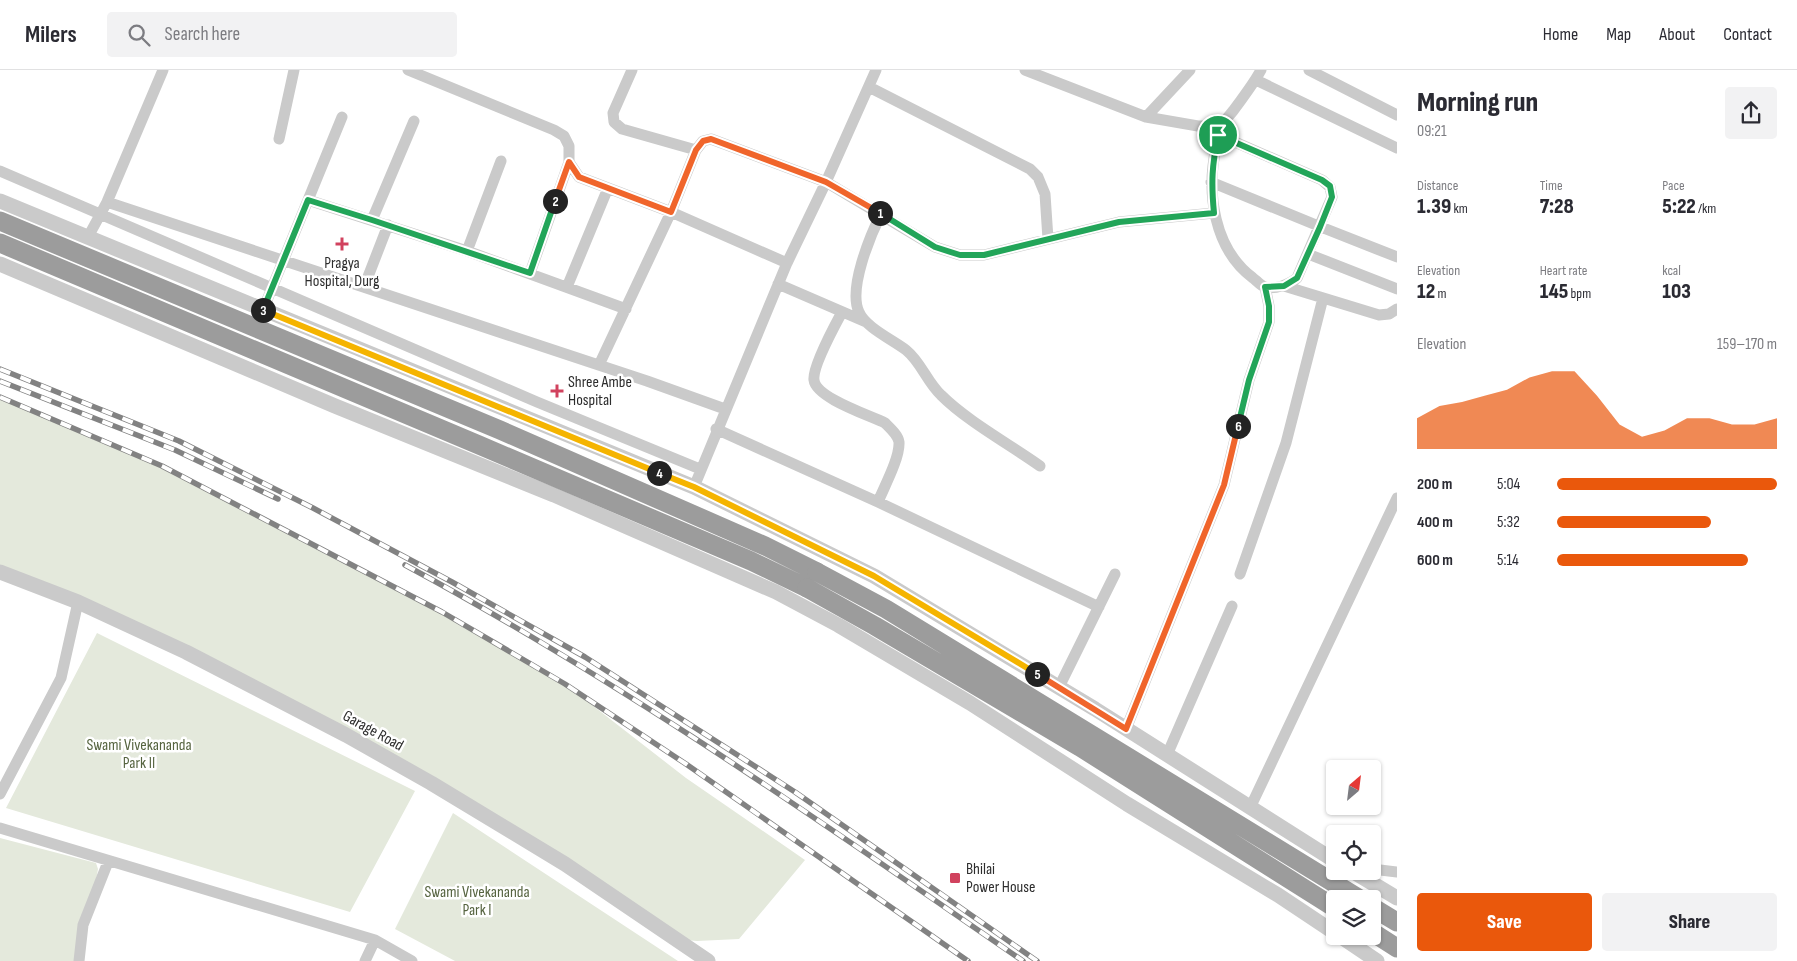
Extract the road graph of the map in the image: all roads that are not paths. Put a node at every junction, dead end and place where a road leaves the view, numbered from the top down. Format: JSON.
{"nodes":[{"id":1,"x":162,"y":70,"type":"edge"},
{"id":2,"x":294,"y":70,"type":"edge"},
{"id":3,"x":408,"y":70,"type":"edge"},
{"id":4,"x":632,"y":70,"type":"edge"},
{"id":5,"x":876,"y":70,"type":"edge"},
{"id":6,"x":1025,"y":70,"type":"edge"},
{"id":7,"x":1190,"y":70,"type":"edge"},
{"id":8,"x":1309,"y":70,"type":"edge"},
{"id":9,"x":1258,"y":75,"type":"edge"},
{"id":10,"x":868,"y":87,"type":"junction"},
{"id":11,"x":1397,"y":115,"type":"edge"},
{"id":12,"x":342,"y":117,"type":"dead end"},
{"id":13,"x":1146,"y":117,"type":"junction"},
{"id":14,"x":414,"y":121,"type":"dead end"},
{"id":15,"x":1220,"y":131,"type":"junction"},
{"id":16,"x":279,"y":139,"type":"dead end"},
{"id":17,"x":1397,"y":148,"type":"edge"},
{"id":18,"x":696,"y":150,"type":"junction"},
{"id":19,"x":501,"y":161,"type":"dead end"},
{"id":20,"x":569,"y":162,"type":"junction"},
{"id":21,"x":0,"y":171,"type":"edge"},
{"id":22,"x":826,"y":182,"type":"junction"},
{"id":23,"x":1211,"y":182,"type":"junction"},
{"id":24,"x":608,"y":188,"type":"junction"},
{"id":25,"x":308,"y":200,"type":"junction"},
{"id":26,"x":0,"y":201,"type":"edge"},
{"id":27,"x":108,"y":202,"type":"junction"},
{"id":28,"x":671,"y":212,"type":"junction"},
{"id":29,"x":1214,"y":213,"type":"junction"},
{"id":30,"x":101,"y":214,"type":"junction"},
{"id":31,"x":881,"y":214,"type":"junction"},
{"id":32,"x":372,"y":220,"type":"junction"},
{"id":33,"x":0,"y":221,"type":"edge"},
{"id":34,"x":388,"y":225,"type":"junction"},
{"id":35,"x":1320,"y":227,"type":"junction"},
{"id":36,"x":88,"y":237,"type":"junction"},
{"id":37,"x":1048,"y":239,"type":"junction"},
{"id":38,"x":0,"y":244,"type":"edge"},
{"id":39,"x":467,"y":251,"type":"junction"},
{"id":40,"x":1308,"y":254,"type":"junction"},
{"id":41,"x":1397,"y":257,"type":"edge"},
{"id":42,"x":283,"y":260,"type":"junction"},
{"id":43,"x":787,"y":263,"type":"junction"},
{"id":44,"x":0,"y":264,"type":"edge"},
{"id":45,"x":530,"y":273,"type":"junction"},
{"id":46,"x":778,"y":284,"type":"junction"},
{"id":47,"x":1284,"y":286,"type":"junction"},
{"id":48,"x":364,"y":287,"type":"junction"},
{"id":49,"x":567,"y":287,"type":"junction"},
{"id":50,"x":1265,"y":287,"type":"junction"},
{"id":51,"x":272,"y":288,"type":"junction"},
{"id":52,"x":1397,"y":289,"type":"edge"},
{"id":53,"x":1323,"y":298,"type":"junction"},
{"id":54,"x":626,"y":309,"type":"junction"},
{"id":55,"x":1397,"y":309,"type":"edge"},
{"id":56,"x":263,"y":310,"type":"junction"},
{"id":57,"x":842,"y":312,"type":"junction"},
{"id":58,"x":868,"y":323,"type":"junction"},
{"id":59,"x":599,"y":365,"type":"junction"},
{"id":60,"x":725,"y":408,"type":"junction"},
{"id":61,"x":716,"y":429,"type":"junction"},
{"id":62,"x":1040,"y":466,"type":"dead end"},
{"id":63,"x":700,"y":469,"type":"junction"},
{"id":64,"x":694,"y":487,"type":"junction"},
{"id":65,"x":1397,"y":498,"type":"edge"},
{"id":66,"x":878,"y":502,"type":"junction"},
{"id":67,"x":0,"y":572,"type":"edge"},
{"id":68,"x":1115,"y":574,"type":"dead end"},
{"id":69,"x":1240,"y":574,"type":"dead end"},
{"id":70,"x":812,"y":580,"type":"junction"},
{"id":71,"x":78,"y":602,"type":"junction"},
{"id":72,"x":1232,"y":606,"type":"dead end"},
{"id":73,"x":1099,"y":607,"type":"junction"},
{"id":74,"x":1059,"y":687,"type":"junction"},
{"id":75,"x":1095,"y":709,"type":"junction"},
{"id":76,"x":1126,"y":729,"type":"junction"},
{"id":77,"x":1167,"y":755,"type":"junction"},
{"id":78,"x":1064,"y":763,"type":"junction"},
{"id":79,"x":0,"y":794,"type":"edge"},
{"id":80,"x":1250,"y":808,"type":"junction"},
{"id":81,"x":0,"y":828,"type":"edge"},
{"id":82,"x":1321,"y":853,"type":"junction"},
{"id":83,"x":1326,"y":856,"type":"edge"},
{"id":84,"x":108,"y":862,"type":"junction"},
{"id":85,"x":1381,"y":870,"type":"edge"},
{"id":86,"x":1397,"y":872,"type":"edge"},
{"id":87,"x":1367,"y":880,"type":"edge"},
{"id":88,"x":1345,"y":890,"type":"edge"},
{"id":89,"x":1397,"y":898,"type":"edge"},
{"id":90,"x":1326,"y":902,"type":"edge"},
{"id":91,"x":1290,"y":904,"type":"junction"},
{"id":92,"x":1381,"y":912,"type":"edge"},
{"id":93,"x":1397,"y":922,"type":"edge"},
{"id":94,"x":1326,"y":927,"type":"edge"},
{"id":95,"x":1381,"y":938,"type":"edge"},
{"id":96,"x":375,"y":940,"type":"junction"},
{"id":97,"x":1353,"y":945,"type":"edge"},
{"id":98,"x":1397,"y":948,"type":"edge"},
{"id":99,"x":80,"y":961,"type":"edge"},
{"id":100,"x":365,"y":961,"type":"edge"},
{"id":101,"x":412,"y":961,"type":"edge"},
{"id":102,"x":708,"y":961,"type":"edge"},
{"id":103,"x":1377,"y":961,"type":"edge"}],
"edges":[{"from":1,"to":27,"type":"street"},
{"from":2,"to":16,"type":"street"},
{"from":3,"to":20,"type":"street"},
{"from":4,"to":18,"type":"street"},
{"from":5,"to":10,"type":"street"},
{"from":6,"to":13,"type":"street"},
{"from":7,"to":13,"type":"street"},
{"from":8,"to":11,"type":"street"},
{"from":9,"to":15,"type":"street"},
{"from":9,"to":17,"type":"street"},
{"from":10,"to":22,"type":"street"},
{"from":10,"to":37,"type":"street"},
{"from":12,"to":25,"type":"street"},
{"from":13,"to":15,"type":"street"},
{"from":14,"to":32,"type":"street"},
{"from":15,"to":23,"type":"street"},
{"from":15,"to":35,"type":"street"},
{"from":18,"to":22,"type":"street"},
{"from":18,"to":28,"type":"street"},
{"from":19,"to":39,"type":"street"},
{"from":20,"to":24,"type":"street"},
{"from":20,"to":45,"type":"street"},
{"from":21,"to":30,"type":"street"},
{"from":22,"to":31,"type":"street"},
{"from":22,"to":43,"type":"street"},
{"from":23,"to":29,"type":"street"},
{"from":23,"to":35,"type":"street"},
{"from":24,"to":28,"type":"street"},
{"from":24,"to":49,"type":"street"},
{"from":25,"to":32,"type":"street"},
{"from":25,"to":42,"type":"street"},
{"from":26,"to":36,"type":"street"},
{"from":27,"to":30,"type":"street"},
{"from":27,"to":42,"type":"street"},
{"from":28,"to":43,"type":"street"},
{"from":28,"to":54,"type":"street"},
{"from":29,"to":37,"type":"street"},
{"from":29,"to":50,"type":"street"},
{"from":30,"to":36,"type":"street"},
{"from":30,"to":51,"type":"street"},
{"from":31,"to":37,"type":"street"},
{"from":31,"to":58,"type":"street"},
{"from":32,"to":34,"type":"street"},
{"from":33,"to":70,"type":"highway"},
{"from":34,"to":39,"type":"street"},
{"from":34,"to":48,"type":"street"},
{"from":35,"to":40,"type":"street"},
{"from":35,"to":41,"type":"street"},
{"from":36,"to":56,"type":"street"},
{"from":38,"to":70,"type":"highway"},
{"from":39,"to":45,"type":"street"},
{"from":40,"to":47,"type":"street"},
{"from":40,"to":52,"type":"street"},
{"from":42,"to":48,"type":"street"},
{"from":42,"to":51,"type":"street"},
{"from":43,"to":46,"type":"street"},
{"from":44,"to":78,"type":"street"},
{"from":45,"to":49,"type":"street"},
{"from":46,"to":57,"type":"street"},
{"from":46,"to":60,"type":"street"},
{"from":47,"to":50,"type":"street"},
{"from":47,"to":53,"type":"street"},
{"from":48,"to":59,"type":"street"},
{"from":49,"to":54,"type":"street"},
{"from":50,"to":76,"type":"street"},
{"from":51,"to":56,"type":"street"},
{"from":51,"to":63,"type":"street"},
{"from":53,"to":55,"type":"street"},
{"from":53,"to":69,"type":"street"},
{"from":54,"to":59,"type":"street"},
{"from":56,"to":64,"type":"street"},
{"from":57,"to":58,"type":"street"},
{"from":57,"to":66,"type":"street"},
{"from":58,"to":62,"type":"street"},
{"from":59,"to":60,"type":"street"},
{"from":60,"to":61,"type":"street"},
{"from":61,"to":63,"type":"street"},
{"from":61,"to":66,"type":"street"},
{"from":63,"to":64,"type":"street"},
{"from":64,"to":74,"type":"street"},
{"from":65,"to":80,"type":"street"},
{"from":66,"to":73,"type":"street"},
{"from":67,"to":71,"type":"street","name":"Garage Road"},
{"from":68,"to":73,"type":"street"},
{"from":70,"to":88,"type":"highway","bridge":true},
{"from":70,"to":90,"type":"highway","bridge":true},
{"from":71,"to":79,"type":"street"},
{"from":71,"to":102,"type":"street","name":"Garage Road"},
{"from":72,"to":77,"type":"street"},
{"from":73,"to":74,"type":"street"},
{"from":74,"to":75,"type":"street"},
{"from":75,"to":76,"type":"street"},
{"from":75,"to":78,"type":"street"},
{"from":76,"to":77,"type":"street"},
{"from":77,"to":80,"type":"street"},
{"from":78,"to":91,"type":"street"},
{"from":80,"to":82,"type":"street"},
{"from":81,"to":84,"type":"street"},
{"from":82,"to":83,"type":"street"},
{"from":82,"to":91,"type":"street"},
{"from":84,"to":96,"type":"street"},
{"from":84,"to":99,"type":"street"},
{"from":85,"to":86,"type":"street"},
{"from":87,"to":89,"type":"street"},
{"from":91,"to":94,"type":"street"},
{"from":92,"to":93,"type":"highway"},
{"from":95,"to":98,"type":"highway"},
{"from":96,"to":100,"type":"street"},
{"from":96,"to":101,"type":"street"},
{"from":97,"to":103,"type":"street"}]}
